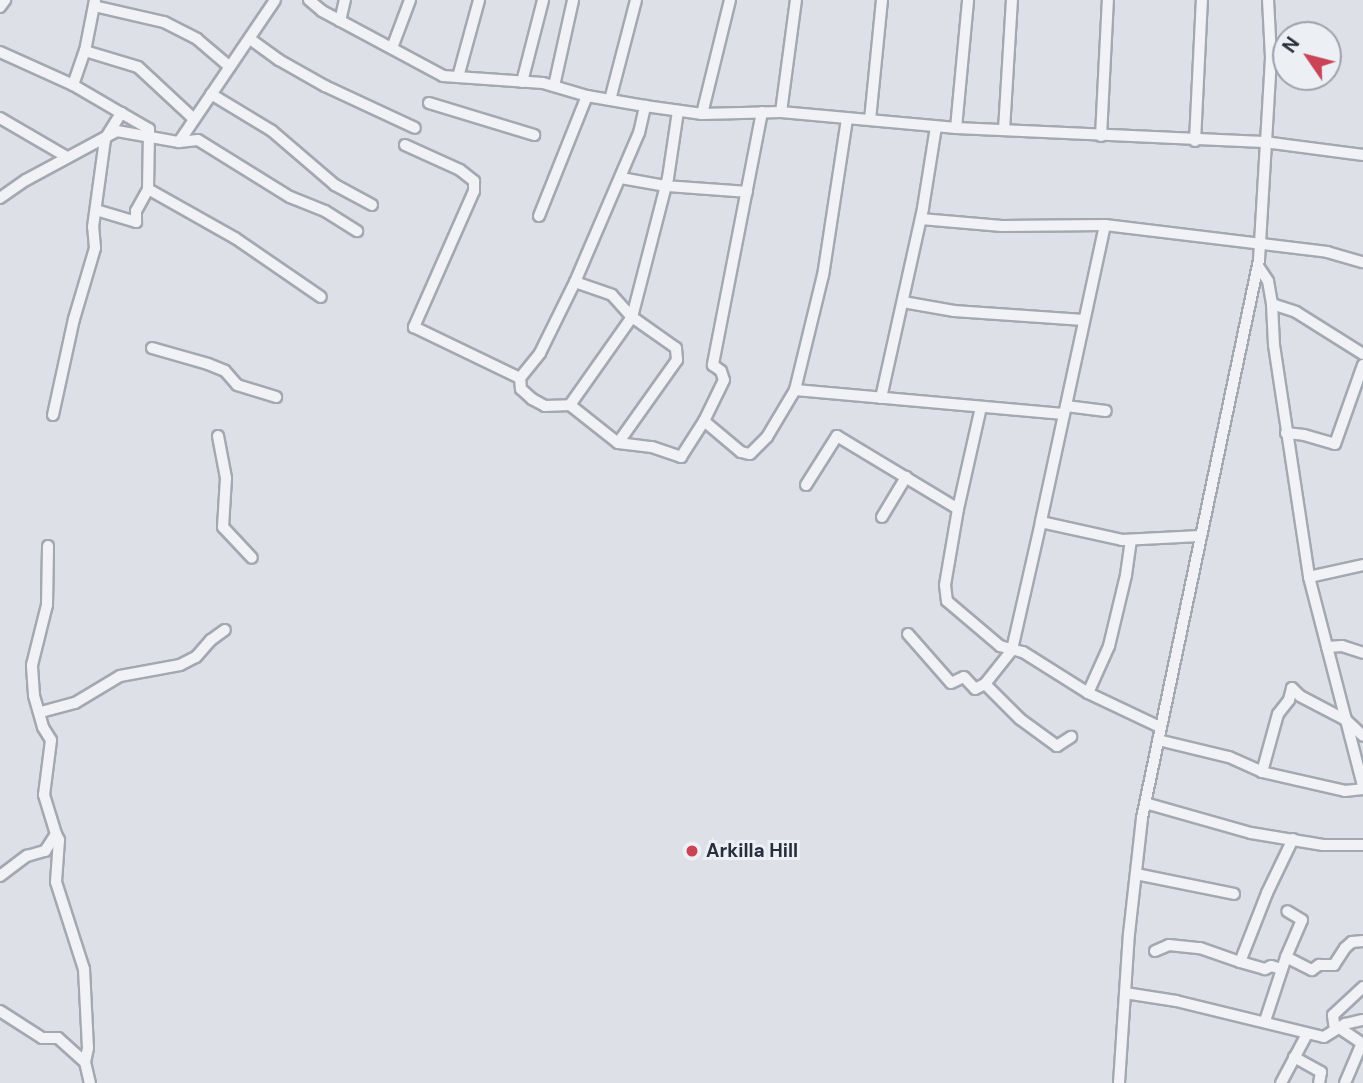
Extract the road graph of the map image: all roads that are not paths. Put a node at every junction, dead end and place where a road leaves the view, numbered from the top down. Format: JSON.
{"nodes":[{"id":1,"x":5,"y":0,"type":"edge"},
{"id":2,"x":309,"y":0,"type":"edge"},
{"id":3,"x":345,"y":0,"type":"edge"},
{"id":4,"x":410,"y":0,"type":"edge"},
{"id":5,"x":479,"y":0,"type":"edge"},
{"id":6,"x":543,"y":0,"type":"edge"},
{"id":7,"x":573,"y":0,"type":"edge"},
{"id":8,"x":636,"y":0,"type":"edge"},
{"id":9,"x":730,"y":0,"type":"edge"},
{"id":10,"x":796,"y":0,"type":"edge"},
{"id":11,"x":882,"y":0,"type":"edge"},
{"id":12,"x":968,"y":0,"type":"edge"},
{"id":13,"x":1012,"y":0,"type":"edge"},
{"id":14,"x":1108,"y":0,"type":"edge"},
{"id":15,"x":1202,"y":0,"type":"edge"},
{"id":16,"x":1268,"y":0,"type":"edge"},
{"id":17,"x":273,"y":1,"type":"edge"},
{"id":18,"x":95,"y":3,"type":"edge"},
{"id":19,"x":0,"y":7,"type":"edge"},
{"id":20,"x":340,"y":21,"type":"junction"},
{"id":21,"x":250,"y":39,"type":"junction"},
{"id":22,"x":392,"y":48,"type":"junction"},
{"id":23,"x":85,"y":51,"type":"junction"},
{"id":24,"x":0,"y":52,"type":"edge"},
{"id":25,"x":230,"y":67,"type":"junction"},
{"id":26,"x":458,"y":77,"type":"junction"},
{"id":27,"x":522,"y":82,"type":"junction"},
{"id":28,"x":73,"y":85,"type":"junction"},
{"id":29,"x":554,"y":86,"type":"junction"},
{"id":30,"x":211,"y":94,"type":"junction"},
{"id":31,"x":587,"y":96,"type":"junction"},
{"id":32,"x":610,"y":100,"type":"junction"},
{"id":33,"x":429,"y":103,"type":"dead end"},
{"id":34,"x":645,"y":106,"type":"junction"},
{"id":35,"x":678,"y":111,"type":"junction"},
{"id":36,"x":762,"y":112,"type":"junction"},
{"id":37,"x":781,"y":112,"type":"junction"},
{"id":38,"x":121,"y":113,"type":"junction"},
{"id":39,"x":702,"y":114,"type":"junction"},
{"id":40,"x":0,"y":118,"type":"edge"},
{"id":41,"x":194,"y":119,"type":"junction"},
{"id":42,"x":847,"y":119,"type":"junction"},
{"id":43,"x":870,"y":120,"type":"junction"},
{"id":44,"x":936,"y":127,"type":"junction"},
{"id":45,"x":415,"y":128,"type":"dead end"},
{"id":46,"x":956,"y":128,"type":"junction"},
{"id":47,"x":1004,"y":130,"type":"junction"},
{"id":48,"x":534,"y":135,"type":"dead end"},
{"id":49,"x":1101,"y":136,"type":"junction"},
{"id":50,"x":148,"y":138,"type":"junction"},
{"id":51,"x":105,"y":139,"type":"junction"},
{"id":52,"x":1195,"y":141,"type":"junction"},
{"id":53,"x":179,"y":142,"type":"junction"},
{"id":54,"x":1264,"y":142,"type":"junction"},
{"id":55,"x":405,"y":145,"type":"dead end"},
{"id":56,"x":1363,"y":155,"type":"edge"},
{"id":57,"x":67,"y":157,"type":"junction"},
{"id":58,"x":621,"y":178,"type":"junction"},
{"id":59,"x":666,"y":186,"type":"junction"},
{"id":60,"x":148,"y":189,"type":"junction"},
{"id":61,"x":747,"y":192,"type":"junction"},
{"id":62,"x":0,"y":198,"type":"edge"},
{"id":63,"x":372,"y":205,"type":"dead end"},
{"id":64,"x":96,"y":210,"type":"junction"},
{"id":65,"x":539,"y":216,"type":"dead end"},
{"id":66,"x":921,"y":219,"type":"junction"},
{"id":67,"x":1105,"y":225,"type":"junction"},
{"id":68,"x":357,"y":231,"type":"dead end"},
{"id":69,"x":1259,"y":244,"type":"junction"},
{"id":70,"x":1363,"y":262,"type":"edge"},
{"id":71,"x":1258,"y":266,"type":"junction"},
{"id":72,"x":575,"y":282,"type":"junction"},
{"id":73,"x":321,"y":297,"type":"dead end"},
{"id":74,"x":903,"y":302,"type":"junction"},
{"id":75,"x":1272,"y":304,"type":"junction"},
{"id":76,"x":632,"y":317,"type":"junction"},
{"id":77,"x":1084,"y":320,"type":"junction"},
{"id":78,"x":152,"y":348,"type":"dead end"},
{"id":79,"x":1363,"y":354,"type":"edge"},
{"id":80,"x":1363,"y":365,"type":"edge"},
{"id":81,"x":520,"y":378,"type":"junction"},
{"id":82,"x":795,"y":390,"type":"junction"},
{"id":83,"x":275,"y":397,"type":"dead end"},
{"id":84,"x":881,"y":398,"type":"junction"},
{"id":85,"x":570,"y":405,"type":"junction"},
{"id":86,"x":981,"y":407,"type":"junction"},
{"id":87,"x":1065,"y":410,"type":"junction"},
{"id":88,"x":1106,"y":411,"type":"dead end"},
{"id":89,"x":53,"y":415,"type":"dead end"},
{"id":90,"x":704,"y":421,"type":"junction"},
{"id":91,"x":1286,"y":433,"type":"junction"},
{"id":92,"x":218,"y":436,"type":"dead end"},
{"id":93,"x":618,"y":443,"type":"junction"},
{"id":94,"x":906,"y":477,"type":"junction"},
{"id":95,"x":806,"y":485,"type":"dead end"},
{"id":96,"x":958,"y":509,"type":"junction"},
{"id":97,"x":882,"y":517,"type":"dead end"},
{"id":98,"x":1041,"y":523,"type":"junction"},
{"id":99,"x":1200,"y":536,"type":"junction"},
{"id":100,"x":1131,"y":540,"type":"junction"},
{"id":101,"x":48,"y":546,"type":"dead end"},
{"id":102,"x":252,"y":558,"type":"dead end"},
{"id":103,"x":1363,"y":565,"type":"edge"},
{"id":104,"x":1309,"y":577,"type":"junction"},
{"id":105,"x":225,"y":630,"type":"dead end"},
{"id":106,"x":908,"y":634,"type":"dead end"},
{"id":107,"x":1327,"y":648,"type":"junction"},
{"id":108,"x":1012,"y":650,"type":"junction"},
{"id":109,"x":1363,"y":653,"type":"edge"},
{"id":110,"x":985,"y":684,"type":"junction"},
{"id":111,"x":1088,"y":693,"type":"junction"},
{"id":112,"x":41,"y":712,"type":"junction"},
{"id":113,"x":1346,"y":720,"type":"junction"},
{"id":114,"x":1160,"y":727,"type":"junction"},
{"id":115,"x":1363,"y":736,"type":"edge"},
{"id":116,"x":1071,"y":737,"type":"dead end"},
{"id":117,"x":1158,"y":740,"type":"junction"},
{"id":118,"x":1262,"y":772,"type":"junction"},
{"id":119,"x":1363,"y":788,"type":"edge"},
{"id":120,"x":1145,"y":803,"type":"junction"},
{"id":121,"x":57,"y":834,"type":"junction"},
{"id":122,"x":1293,"y":839,"type":"junction"},
{"id":123,"x":1363,"y":845,"type":"edge"},
{"id":124,"x":1136,"y":874,"type":"junction"},
{"id":125,"x":0,"y":876,"type":"edge"},
{"id":126,"x":1234,"y":894,"type":"dead end"},
{"id":127,"x":1287,"y":911,"type":"dead end"},
{"id":128,"x":1363,"y":941,"type":"edge"},
{"id":129,"x":1155,"y":951,"type":"dead end"},
{"id":130,"x":1286,"y":957,"type":"junction"},
{"id":131,"x":1240,"y":962,"type":"junction"},
{"id":132,"x":1282,"y":969,"type":"junction"},
{"id":133,"x":1363,"y":987,"type":"edge"},
{"id":134,"x":1125,"y":993,"type":"junction"},
{"id":135,"x":0,"y":1011,"type":"edge"},
{"id":136,"x":1363,"y":1020,"type":"edge"},
{"id":137,"x":1265,"y":1021,"type":"junction"},
{"id":138,"x":1336,"y":1028,"type":"junction"},
{"id":139,"x":1307,"y":1034,"type":"junction"},
{"id":140,"x":1363,"y":1043,"type":"edge"},
{"id":141,"x":1294,"y":1057,"type":"junction"},
{"id":142,"x":85,"y":1062,"type":"junction"},
{"id":143,"x":90,"y":1083,"type":"edge"},
{"id":144,"x":1119,"y":1083,"type":"edge"},
{"id":145,"x":1281,"y":1083,"type":"edge"},
{"id":146,"x":1319,"y":1083,"type":"edge"},
{"id":147,"x":1345,"y":1083,"type":"edge"}],
"edges":[{"from":1,"to":19,"type":"street"},
{"from":2,"to":20,"type":"street"},
{"from":3,"to":20,"type":"street"},
{"from":4,"to":22,"type":"street"},
{"from":5,"to":26,"type":"street"},
{"from":6,"to":27,"type":"street"},
{"from":7,"to":29,"type":"street"},
{"from":8,"to":32,"type":"street"},
{"from":9,"to":39,"type":"street"},
{"from":10,"to":37,"type":"street"},
{"from":11,"to":43,"type":"street"},
{"from":12,"to":46,"type":"street"},
{"from":13,"to":47,"type":"street"},
{"from":14,"to":49,"type":"street"},
{"from":15,"to":52,"type":"street"},
{"from":16,"to":54,"type":"street"},
{"from":17,"to":21,"type":"street"},
{"from":18,"to":23,"type":"street"},
{"from":18,"to":25,"type":"street"},
{"from":20,"to":22,"type":"street"},
{"from":21,"to":25,"type":"street"},
{"from":21,"to":45,"type":"street"},
{"from":22,"to":26,"type":"street"},
{"from":23,"to":28,"type":"street"},
{"from":23,"to":41,"type":"street"},
{"from":24,"to":28,"type":"street"},
{"from":25,"to":30,"type":"street"},
{"from":26,"to":27,"type":"street"},
{"from":27,"to":29,"type":"street"},
{"from":28,"to":38,"type":"street"},
{"from":29,"to":31,"type":"street"},
{"from":30,"to":41,"type":"street"},
{"from":30,"to":63,"type":"street"},
{"from":31,"to":32,"type":"street"},
{"from":31,"to":65,"type":"street"},
{"from":32,"to":34,"type":"street"},
{"from":33,"to":48,"type":"street"},
{"from":34,"to":35,"type":"street"},
{"from":34,"to":58,"type":"street"},
{"from":35,"to":39,"type":"street"},
{"from":35,"to":59,"type":"street"},
{"from":36,"to":37,"type":"street"},
{"from":36,"to":39,"type":"street"},
{"from":36,"to":61,"type":"street"},
{"from":37,"to":42,"type":"street"},
{"from":38,"to":50,"type":"street"},
{"from":38,"to":51,"type":"street"},
{"from":40,"to":57,"type":"street"},
{"from":41,"to":53,"type":"street"},
{"from":42,"to":43,"type":"street"},
{"from":42,"to":82,"type":"street"},
{"from":43,"to":44,"type":"street"},
{"from":44,"to":46,"type":"street"},
{"from":44,"to":66,"type":"street"},
{"from":46,"to":47,"type":"street"},
{"from":47,"to":49,"type":"street"},
{"from":49,"to":52,"type":"street"},
{"from":50,"to":51,"type":"street"},
{"from":50,"to":53,"type":"street"},
{"from":50,"to":60,"type":"street"},
{"from":51,"to":57,"type":"street"},
{"from":51,"to":64,"type":"street"},
{"from":52,"to":54,"type":"street"},
{"from":53,"to":68,"type":"street"},
{"from":54,"to":56,"type":"street"},
{"from":54,"to":69,"type":"street"},
{"from":55,"to":81,"type":"street"},
{"from":57,"to":62,"type":"street"},
{"from":58,"to":59,"type":"street"},
{"from":58,"to":72,"type":"street"},
{"from":59,"to":61,"type":"street"},
{"from":59,"to":76,"type":"street"},
{"from":60,"to":64,"type":"street"},
{"from":60,"to":73,"type":"street"},
{"from":61,"to":90,"type":"street"},
{"from":64,"to":89,"type":"street"},
{"from":66,"to":67,"type":"street"},
{"from":66,"to":74,"type":"street"},
{"from":67,"to":69,"type":"street"},
{"from":67,"to":77,"type":"street"},
{"from":69,"to":70,"type":"street"},
{"from":69,"to":71,"type":"street"},
{"from":71,"to":75,"type":"street"},
{"from":71,"to":99,"type":"street"},
{"from":72,"to":76,"type":"street"},
{"from":72,"to":81,"type":"street"},
{"from":74,"to":77,"type":"street"},
{"from":74,"to":84,"type":"street"},
{"from":75,"to":79,"type":"street"},
{"from":75,"to":91,"type":"street"},
{"from":76,"to":85,"type":"street"},
{"from":76,"to":93,"type":"street"},
{"from":77,"to":87,"type":"street"},
{"from":78,"to":83,"type":"street"},
{"from":80,"to":91,"type":"street"},
{"from":81,"to":85,"type":"street"},
{"from":82,"to":84,"type":"street"},
{"from":82,"to":90,"type":"street"},
{"from":84,"to":86,"type":"street"},
{"from":85,"to":93,"type":"street"},
{"from":86,"to":87,"type":"street"},
{"from":86,"to":96,"type":"street"},
{"from":87,"to":88,"type":"street"},
{"from":87,"to":98,"type":"street"},
{"from":90,"to":93,"type":"street"},
{"from":91,"to":104,"type":"street"},
{"from":92,"to":102,"type":"street"},
{"from":94,"to":95,"type":"street"},
{"from":94,"to":96,"type":"street"},
{"from":94,"to":97,"type":"street"},
{"from":96,"to":108,"type":"street"},
{"from":98,"to":100,"type":"street"},
{"from":98,"to":108,"type":"street"},
{"from":99,"to":100,"type":"street"},
{"from":99,"to":114,"type":"street"},
{"from":100,"to":111,"type":"street"},
{"from":101,"to":112,"type":"street"},
{"from":103,"to":104,"type":"street"},
{"from":104,"to":107,"type":"street"},
{"from":105,"to":112,"type":"street"},
{"from":106,"to":110,"type":"street"},
{"from":107,"to":109,"type":"street"},
{"from":107,"to":113,"type":"street"},
{"from":108,"to":110,"type":"street"},
{"from":108,"to":111,"type":"street"},
{"from":110,"to":116,"type":"street"},
{"from":111,"to":114,"type":"street"},
{"from":112,"to":121,"type":"street"},
{"from":113,"to":115,"type":"street"},
{"from":113,"to":118,"type":"street"},
{"from":113,"to":119,"type":"street"},
{"from":114,"to":117,"type":"street"},
{"from":117,"to":118,"type":"street"},
{"from":117,"to":120,"type":"street"},
{"from":118,"to":119,"type":"street"},
{"from":120,"to":122,"type":"street"},
{"from":120,"to":124,"type":"street"},
{"from":121,"to":125,"type":"street"},
{"from":121,"to":142,"type":"street"},
{"from":122,"to":123,"type":"street"},
{"from":122,"to":131,"type":"street"},
{"from":124,"to":126,"type":"street"},
{"from":124,"to":134,"type":"street"},
{"from":127,"to":130,"type":"street"},
{"from":128,"to":130,"type":"street"},
{"from":129,"to":131,"type":"street"},
{"from":130,"to":132,"type":"street"},
{"from":131,"to":132,"type":"street"},
{"from":132,"to":137,"type":"street"},
{"from":133,"to":138,"type":"street"},
{"from":134,"to":137,"type":"street"},
{"from":134,"to":144,"type":"street"},
{"from":135,"to":142,"type":"street"},
{"from":136,"to":138,"type":"street"},
{"from":137,"to":139,"type":"street"},
{"from":138,"to":139,"type":"street"},
{"from":138,"to":140,"type":"street"},
{"from":139,"to":141,"type":"street"},
{"from":140,"to":147,"type":"street"},
{"from":141,"to":145,"type":"street"},
{"from":141,"to":146,"type":"street"},
{"from":142,"to":143,"type":"street"}]}
